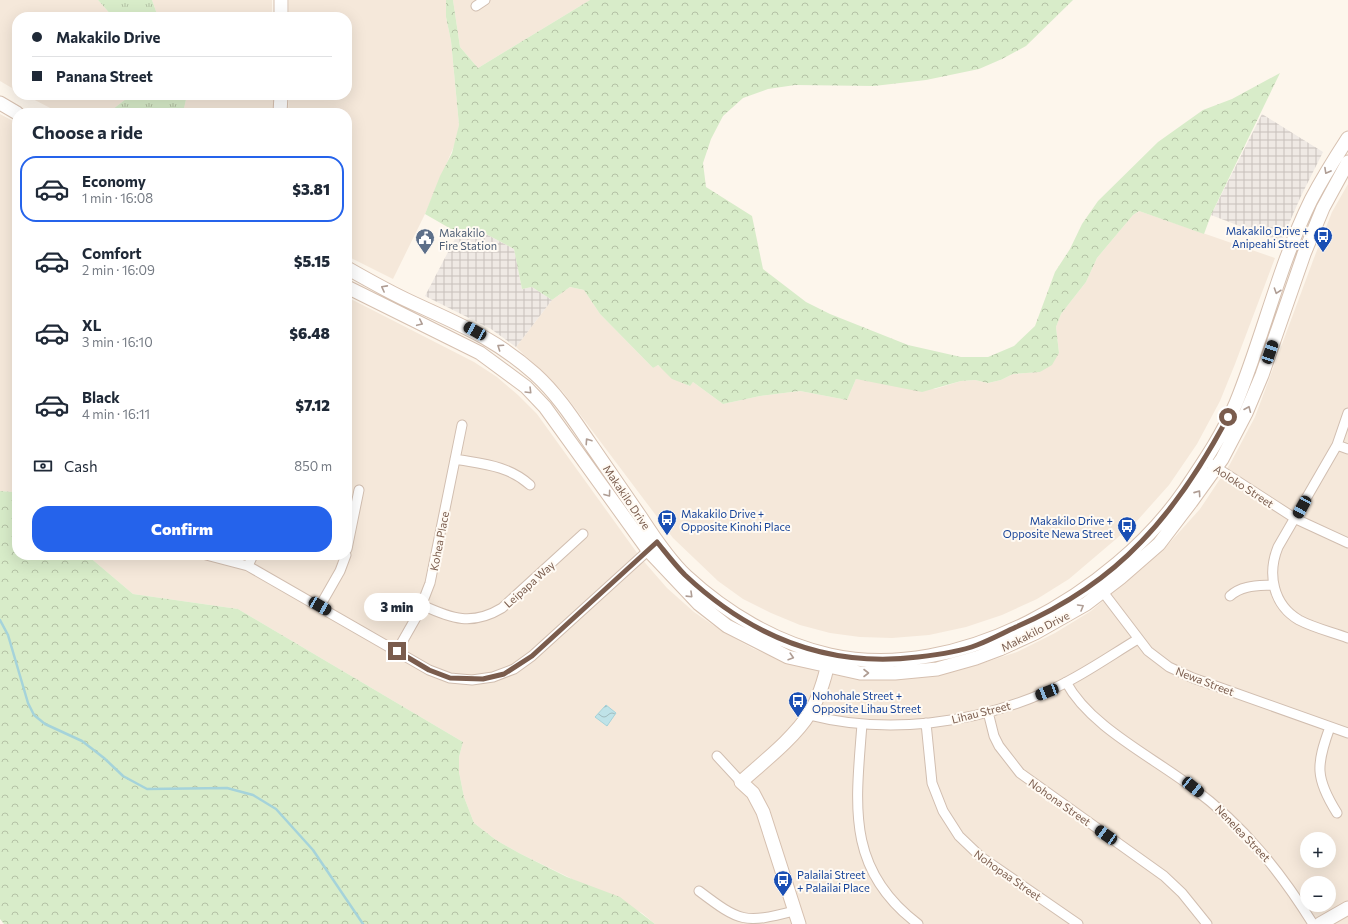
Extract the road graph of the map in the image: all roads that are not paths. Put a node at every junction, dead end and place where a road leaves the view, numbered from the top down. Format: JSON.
{"nodes":[{"id":1,"x":281,"y":0,"type":"edge"},
{"id":2,"x":485,"y":0,"type":"edge"},
{"id":3,"x":476,"y":6,"type":"dead end"},
{"id":4,"x":281,"y":12,"type":"edge"},
{"id":5,"x":0,"y":103,"type":"edge"},
{"id":6,"x":12,"y":110,"type":"edge"},
{"id":7,"x":1348,"y":138,"type":"edge"},
{"id":8,"x":1348,"y":162,"type":"edge"},
{"id":9,"x":352,"y":271,"type":"edge"},
{"id":10,"x":352,"y":290,"type":"edge"},
{"id":11,"x":402,"y":298,"type":"junction"},
{"id":12,"x":395,"y":312,"type":"junction"},
{"id":13,"x":1348,"y":413,"type":"edge"},
{"id":14,"x":462,"y":425,"type":"dead end"},
{"id":15,"x":1337,"y":445,"type":"junction"},
{"id":16,"x":1348,"y":449,"type":"edge"},
{"id":17,"x":455,"y":459,"type":"junction"},
{"id":18,"x":1210,"y":464,"type":"junction"},
{"id":19,"x":530,"y":485,"type":"dead end"},
{"id":20,"x":359,"y":490,"type":"dead end"},
{"id":21,"x":1296,"y":519,"type":"junction"},
{"id":22,"x":352,"y":524,"type":"edge"},
{"id":23,"x":583,"y":534,"type":"dead end"},
{"id":24,"x":1348,"y":543,"type":"edge"},
{"id":25,"x":653,"y":546,"type":"junction"},
{"id":26,"x":225,"y":560,"type":"edge"},
{"id":27,"x":251,"y":560,"type":"edge"},
{"id":28,"x":344,"y":560,"type":"edge"},
{"id":29,"x":248,"y":566,"type":"junction"},
{"id":30,"x":1273,"y":585,"type":"junction"},
{"id":31,"x":1099,"y":587,"type":"junction"},
{"id":32,"x":1230,"y":596,"type":"dead end"},
{"id":33,"x":422,"y":605,"type":"junction"},
{"id":34,"x":320,"y":606,"type":"junction"},
{"id":35,"x":1348,"y":638,"type":"edge"},
{"id":36,"x":1138,"y":639,"type":"junction"},
{"id":37,"x":397,"y":651,"type":"junction"},
{"id":38,"x":829,"y":661,"type":"junction"},
{"id":39,"x":1066,"y":682,"type":"junction"},
{"id":40,"x":988,"y":712,"type":"junction"},
{"id":41,"x":809,"y":715,"type":"junction"},
{"id":42,"x":926,"y":723,"type":"junction"},
{"id":43,"x":862,"y":724,"type":"junction"},
{"id":44,"x":1330,"y":727,"type":"junction"},
{"id":45,"x":1348,"y":733,"type":"edge"},
{"id":46,"x":716,"y":756,"type":"dead end"},
{"id":47,"x":741,"y":782,"type":"junction"},
{"id":48,"x":1337,"y":813,"type":"dead end"},
{"id":49,"x":699,"y":891,"type":"dead end"},
{"id":50,"x":1348,"y":908,"type":"edge"},
{"id":51,"x":794,"y":911,"type":"junction"},
{"id":52,"x":798,"y":924,"type":"edge"},
{"id":53,"x":918,"y":924,"type":"edge"},
{"id":54,"x":1078,"y":924,"type":"edge"},
{"id":55,"x":1207,"y":924,"type":"edge"},
{"id":56,"x":1313,"y":924,"type":"edge"},
{"id":57,"x":1320,"y":924,"type":"edge"}],
"edges":[{"from":1,"to":4,"type":"main road"},
{"from":2,"to":3,"type":"street"},
{"from":5,"to":6,"type":"main road"},
{"from":7,"to":18,"type":"main road","name":"Makakilo Drive","one_way":true},
{"from":18,"to":8,"type":"main road","name":"Makakilo Drive","one_way":true},
{"from":11,"to":9,"type":"main road","name":"Makakilo Drive","one_way":true},
{"from":10,"to":12,"type":"main road","name":"Makakilo Drive"},
{"from":11,"to":12,"type":"main road"},
{"from":25,"to":11,"type":"main road","name":"Makakilo Drive","one_way":true},
{"from":12,"to":25,"type":"main road","name":"Makakilo Drive","one_way":true},
{"from":13,"to":15,"type":"street"},
{"from":14,"to":17,"type":"street","name":"Kohea Place"},
{"from":15,"to":16,"type":"street"},
{"from":15,"to":21,"type":"street"},
{"from":17,"to":19,"type":"street"},
{"from":17,"to":33,"type":"street","name":"Kohea Place"},
{"from":18,"to":21,"type":"street","name":"Aoloko Street"},
{"from":18,"to":31,"type":"main road","name":"Makakilo Drive"},
{"from":20,"to":22,"type":"street"},
{"from":21,"to":24,"type":"street","name":"Aoloko Street"},
{"from":21,"to":30,"type":"street"},
{"from":23,"to":33,"type":"street","name":"Leipapa Way"},
{"from":25,"to":37,"type":"street"},
{"from":25,"to":38,"type":"main road","name":"Makakilo Drive"},
{"from":26,"to":29,"type":"street"},
{"from":27,"to":29,"type":"street"},
{"from":28,"to":34,"type":"street"},
{"from":29,"to":34,"type":"street"},
{"from":30,"to":32,"type":"street"},
{"from":30,"to":35,"type":"street"},
{"from":31,"to":36,"type":"street","name":"Newa Street"},
{"from":31,"to":38,"type":"main road","name":"Makakilo Drive"},
{"from":33,"to":37,"type":"street","name":"Kohea Place"},
{"from":34,"to":37,"type":"street"},
{"from":36,"to":39,"type":"street","name":"Lihau Street"},
{"from":36,"to":44,"type":"street","name":"Newa Street"},
{"from":38,"to":41,"type":"main road"},
{"from":39,"to":40,"type":"street","name":"Lihau Street"},
{"from":39,"to":56,"type":"street","name":"Nenelea Street"},
{"from":40,"to":42,"type":"street","name":"Lihau Street"},
{"from":40,"to":55,"type":"street","name":"Nohona Street"},
{"from":41,"to":43,"type":"street","name":"Lihau Street"},
{"from":41,"to":47,"type":"main road"},
{"from":42,"to":43,"type":"street","name":"Lihau Street"},
{"from":42,"to":54,"type":"street","name":"Nohopaa Street"},
{"from":43,"to":53,"type":"street"},
{"from":44,"to":45,"type":"street","name":"Newa Street"},
{"from":44,"to":48,"type":"street"},
{"from":46,"to":47,"type":"street"},
{"from":47,"to":51,"type":"main road"},
{"from":49,"to":51,"type":"street"},
{"from":50,"to":57,"type":"main road"},
{"from":51,"to":52,"type":"main road"}]}
